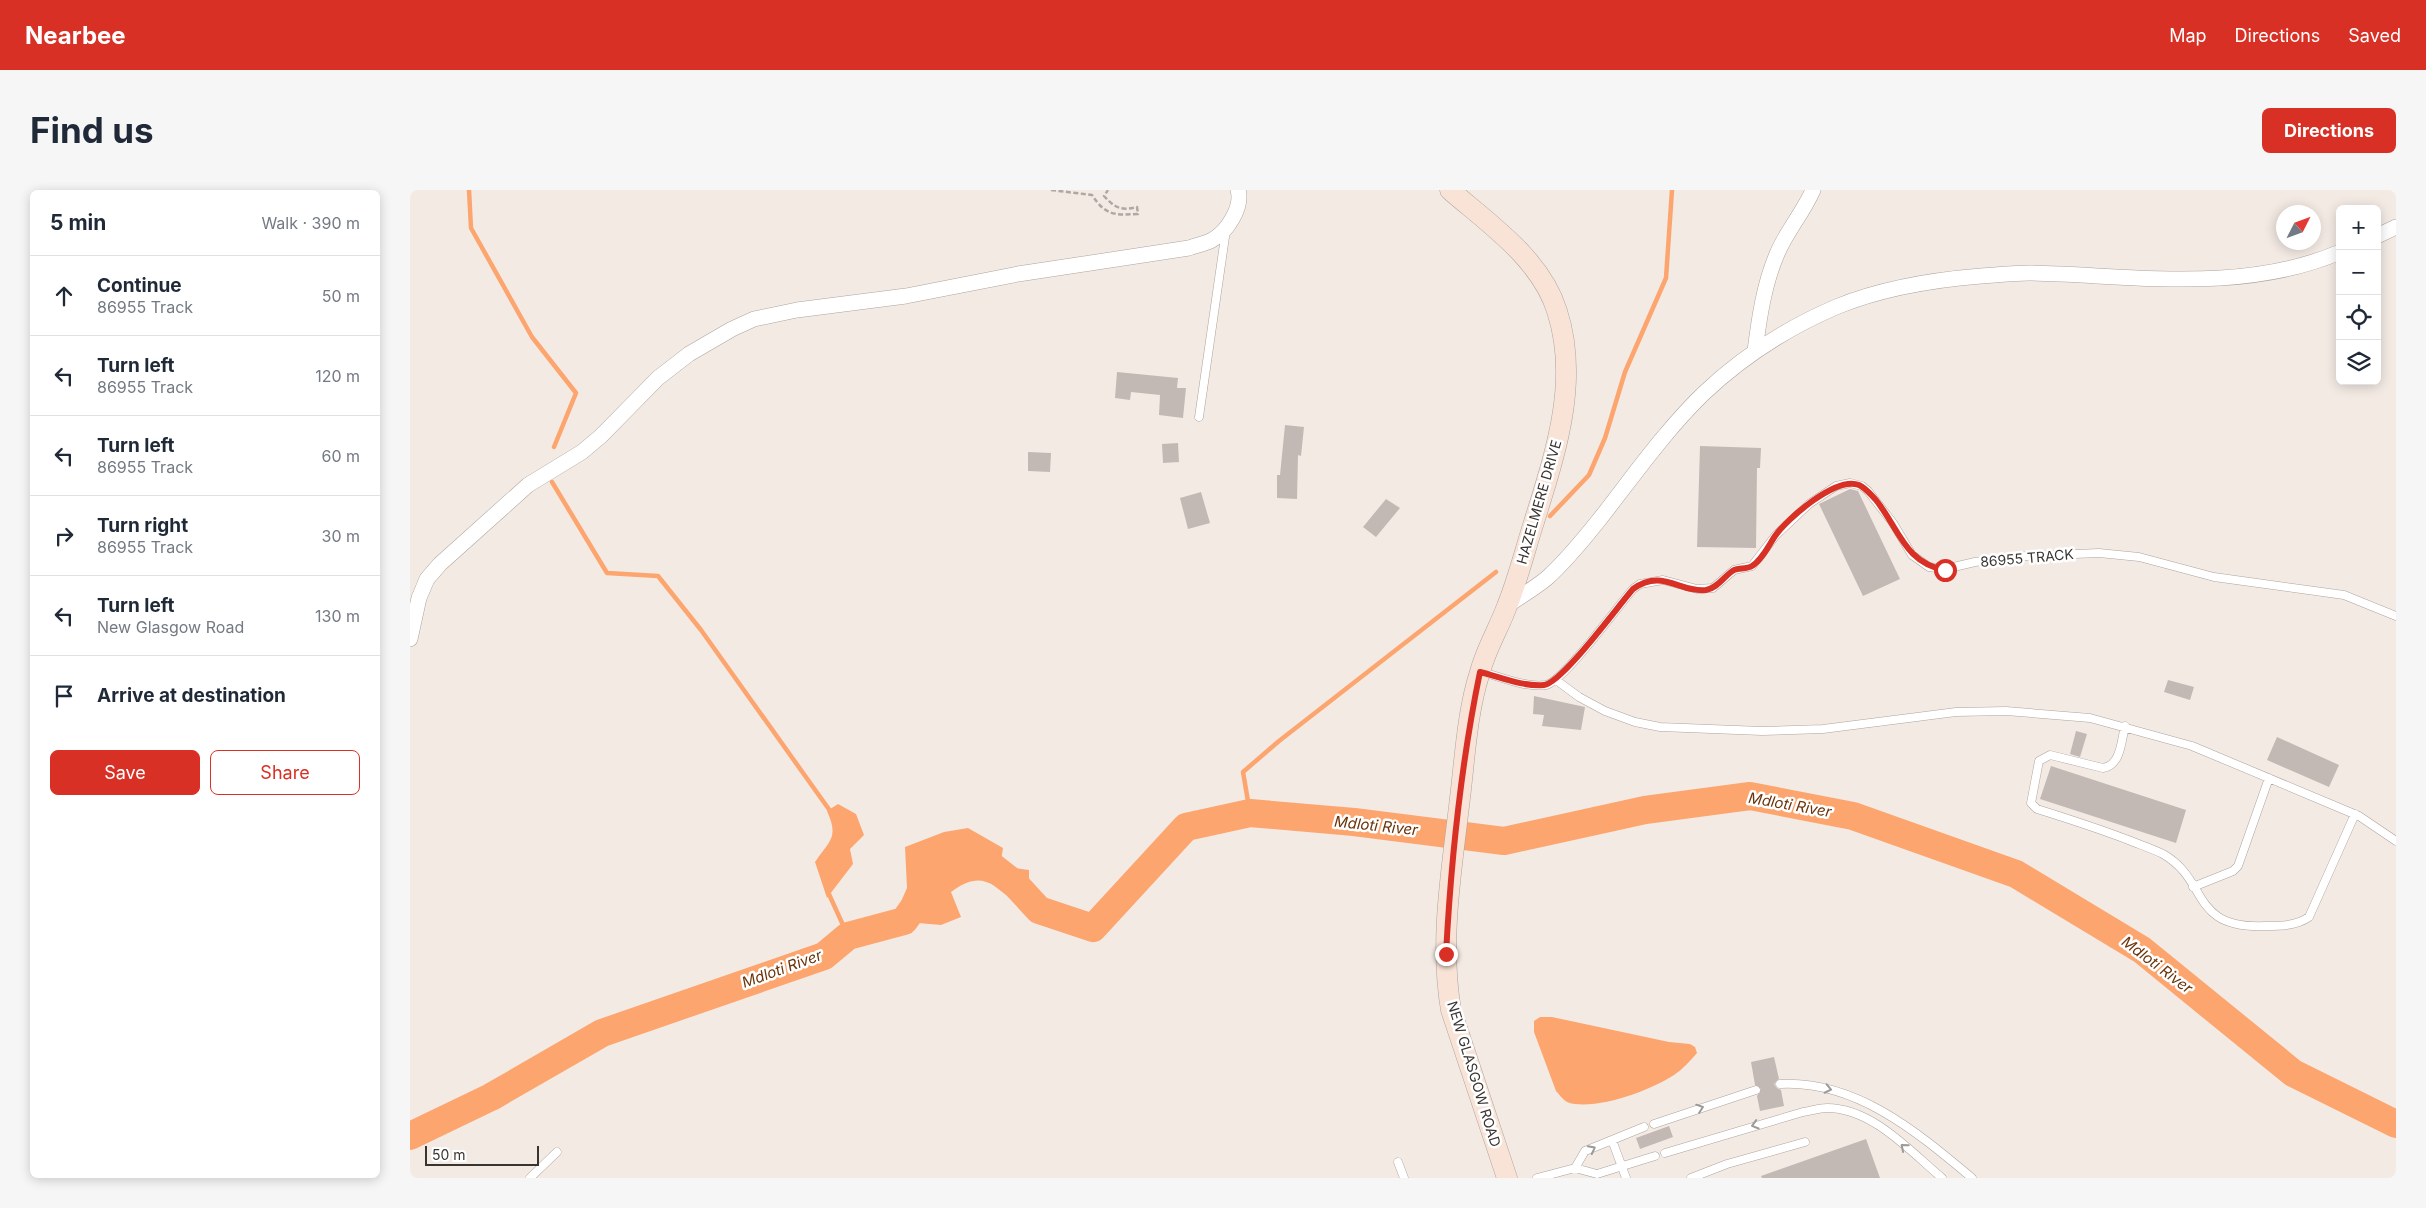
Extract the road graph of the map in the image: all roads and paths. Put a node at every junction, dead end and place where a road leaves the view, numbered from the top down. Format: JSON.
{"nodes":[{"id":1,"x":1051,"y":190,"type":"edge"},
{"id":2,"x":1108,"y":190,"type":"edge"},
{"id":3,"x":1238,"y":190,"type":"edge"},
{"id":4,"x":1450,"y":190,"type":"edge"},
{"id":5,"x":1812,"y":190,"type":"edge"},
{"id":6,"x":1227,"y":226,"type":"junction"},
{"id":7,"x":2396,"y":227,"type":"edge"},
{"id":8,"x":2381,"y":234,"type":"edge"},
{"id":9,"x":2336,"y":253,"type":"edge"},
{"id":10,"x":1755,"y":351,"type":"junction"},
{"id":11,"x":1199,"y":417,"type":"dead end"},
{"id":12,"x":1508,"y":605,"type":"junction"},
{"id":13,"x":2396,"y":616,"type":"edge"},
{"id":14,"x":410,"y":638,"type":"edge"},
{"id":15,"x":1480,"y":672,"type":"junction"},
{"id":16,"x":1556,"y":680,"type":"junction"},
{"id":17,"x":2125,"y":726,"type":"junction"},
{"id":18,"x":2269,"y":778,"type":"junction"},
{"id":19,"x":2355,"y":814,"type":"junction"},
{"id":20,"x":2396,"y":841,"type":"edge"},
{"id":21,"x":2193,"y":887,"type":"junction"},
{"id":22,"x":1780,"y":1084,"type":"dead end"},
{"id":23,"x":1756,"y":1090,"type":"dead end"},
{"id":24,"x":1654,"y":1124,"type":"dead end"},
{"id":25,"x":1644,"y":1127,"type":"dead end"},
{"id":26,"x":1612,"y":1140,"type":"junction"},
{"id":27,"x":1805,"y":1142,"type":"dead end"},
{"id":28,"x":557,"y":1152,"type":"dead end"},
{"id":29,"x":1665,"y":1153,"type":"dead end"},
{"id":30,"x":1655,"y":1156,"type":"dead end"},
{"id":31,"x":1398,"y":1162,"type":"dead end"},
{"id":32,"x":1622,"y":1166,"type":"junction"},
{"id":33,"x":1576,"y":1168,"type":"junction"},
{"id":34,"x":530,"y":1178,"type":"edge"},
{"id":35,"x":1404,"y":1178,"type":"edge"},
{"id":36,"x":1507,"y":1178,"type":"edge"},
{"id":37,"x":1537,"y":1178,"type":"edge"},
{"id":38,"x":1626,"y":1178,"type":"edge"},
{"id":39,"x":1691,"y":1178,"type":"edge"},
{"id":40,"x":1942,"y":1178,"type":"edge"},
{"id":41,"x":1972,"y":1178,"type":"edge"}],
"edges":[{"from":1,"to":2,"type":"path"},
{"from":3,"to":6,"type":"street"},
{"from":4,"to":12,"type":"street","name":"HAZELMERE DRIVE"},
{"from":5,"to":10,"type":"street"},
{"from":6,"to":11,"type":"lane"},
{"from":6,"to":14,"type":"street"},
{"from":7,"to":8,"type":"street"},
{"from":9,"to":10,"type":"street"},
{"from":10,"to":12,"type":"street"},
{"from":12,"to":15,"type":"street","name":"HAZELMERE DRIVE"},
{"from":13,"to":16,"type":"lane","name":"86955 TRACK"},
{"from":15,"to":16,"type":"lane"},
{"from":15,"to":36,"type":"street","name":"NEW GLASGOW ROAD"},
{"from":16,"to":17,"type":"lane"},
{"from":17,"to":18,"type":"lane"},
{"from":17,"to":21,"type":"lane"},
{"from":18,"to":19,"type":"lane"},
{"from":18,"to":21,"type":"lane"},
{"from":19,"to":20,"type":"lane"},
{"from":19,"to":21,"type":"lane"},
{"from":22,"to":41,"type":"lane","one_way":true},
{"from":24,"to":23,"type":"lane","one_way":true},
{"from":25,"to":26,"type":"lane"},
{"from":26,"to":32,"type":"lane"},
{"from":33,"to":26,"type":"lane","one_way":true},
{"from":27,"to":39,"type":"lane"},
{"from":28,"to":34,"type":"lane"},
{"from":40,"to":29,"type":"lane","one_way":true},
{"from":30,"to":32,"type":"lane"},
{"from":31,"to":35,"type":"lane"},
{"from":32,"to":33,"type":"lane"},
{"from":32,"to":38,"type":"lane"},
{"from":33,"to":37,"type":"lane"}]}
